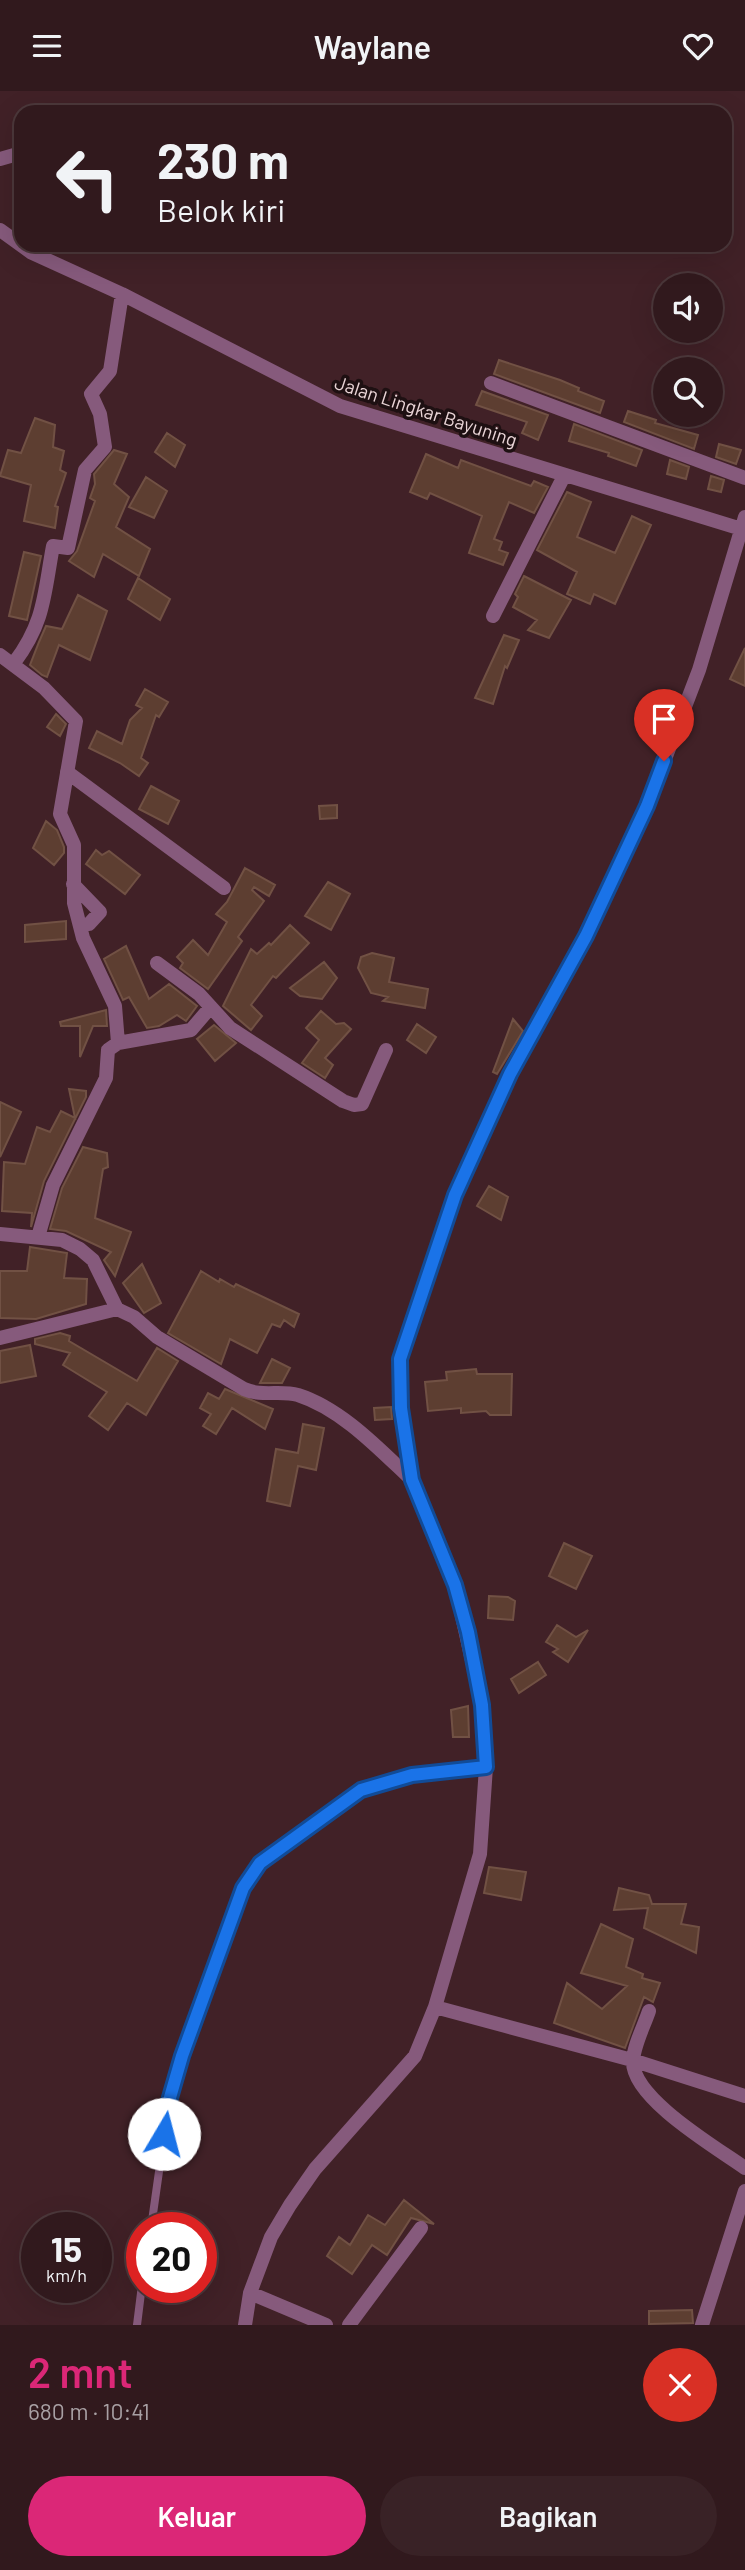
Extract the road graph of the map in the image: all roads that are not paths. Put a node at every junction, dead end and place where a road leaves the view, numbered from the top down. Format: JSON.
{"nodes":[{"id":1,"x":31,"y":252,"type":"edge"},
{"id":2,"x":122,"y":294,"type":"junction"},
{"id":3,"x":491,"y":383,"type":"dead end"},
{"id":4,"x":565,"y":477,"type":"junction"},
{"id":5,"x":745,"y":478,"type":"edge"},
{"id":6,"x":744,"y":526,"type":"edge"},
{"id":7,"x":493,"y":616,"type":"dead end"},
{"id":8,"x":0,"y":655,"type":"edge"},
{"id":9,"x":14,"y":663,"type":"junction"},
{"id":10,"x":66,"y":772,"type":"junction"},
{"id":11,"x":72,"y":884,"type":"junction"},
{"id":12,"x":224,"y":888,"type":"dead end"},
{"id":13,"x":89,"y":924,"type":"dead end"},
{"id":14,"x":157,"y":963,"type":"dead end"},
{"id":15,"x":209,"y":1009,"type":"junction"},
{"id":16,"x":118,"y":1043,"type":"junction"},
{"id":17,"x":386,"y":1051,"type":"dead end"},
{"id":18,"x":0,"y":1234,"type":"edge"},
{"id":19,"x":38,"y":1237,"type":"junction"},
{"id":20,"x":117,"y":1309,"type":"junction"},
{"id":21,"x":0,"y":1338,"type":"edge"},
{"id":22,"x":412,"y":1480,"type":"junction"},
{"id":23,"x":486,"y":1767,"type":"junction"},
{"id":24,"x":435,"y":2007,"type":"junction"},
{"id":25,"x":649,"y":2011,"type":"dead end"},
{"id":26,"x":632,"y":2060,"type":"junction"},
{"id":27,"x":745,"y":2096,"type":"edge"},
{"id":28,"x":745,"y":2168,"type":"edge"},
{"id":29,"x":745,"y":2191,"type":"edge"},
{"id":30,"x":153,"y":2212,"type":"edge"},
{"id":31,"x":421,"y":2228,"type":"dead end"},
{"id":32,"x":250,"y":2293,"type":"junction"},
{"id":33,"x":140,"y":2303,"type":"edge"},
{"id":34,"x":137,"y":2325,"type":"edge"},
{"id":35,"x":245,"y":2325,"type":"edge"},
{"id":36,"x":326,"y":2325,"type":"edge"},
{"id":37,"x":349,"y":2325,"type":"edge"},
{"id":38,"x":702,"y":2325,"type":"edge"}],
"edges":[{"from":1,"to":2,"type":"street","name":"Jalan Lingkar Bayuning"},
{"from":2,"to":4,"type":"street","name":"Jalan Lingkar Bayuning"},
{"from":2,"to":9,"type":"street"},
{"from":3,"to":5,"type":"street"},
{"from":4,"to":6,"type":"street","name":"Jalan Lingkar Bayuning"},
{"from":4,"to":7,"type":"street"},
{"from":6,"to":22,"type":"street"},
{"from":8,"to":9,"type":"street"},
{"from":9,"to":10,"type":"street"},
{"from":10,"to":11,"type":"street"},
{"from":10,"to":12,"type":"street"},
{"from":11,"to":13,"type":"street"},
{"from":11,"to":16,"type":"street"},
{"from":14,"to":15,"type":"street"},
{"from":15,"to":16,"type":"street"},
{"from":15,"to":17,"type":"street"},
{"from":16,"to":19,"type":"street"},
{"from":18,"to":19,"type":"street"},
{"from":19,"to":20,"type":"street"},
{"from":20,"to":21,"type":"street"},
{"from":20,"to":22,"type":"street"},
{"from":22,"to":23,"type":"street"},
{"from":23,"to":24,"type":"street"},
{"from":23,"to":30,"type":"lane"},
{"from":24,"to":26,"type":"street"},
{"from":24,"to":32,"type":"street"},
{"from":25,"to":26,"type":"street"},
{"from":26,"to":27,"type":"street"},
{"from":26,"to":28,"type":"street"},
{"from":29,"to":38,"type":"street"},
{"from":31,"to":37,"type":"street"},
{"from":32,"to":35,"type":"street"},
{"from":32,"to":36,"type":"street"},
{"from":33,"to":34,"type":"lane"}]}
